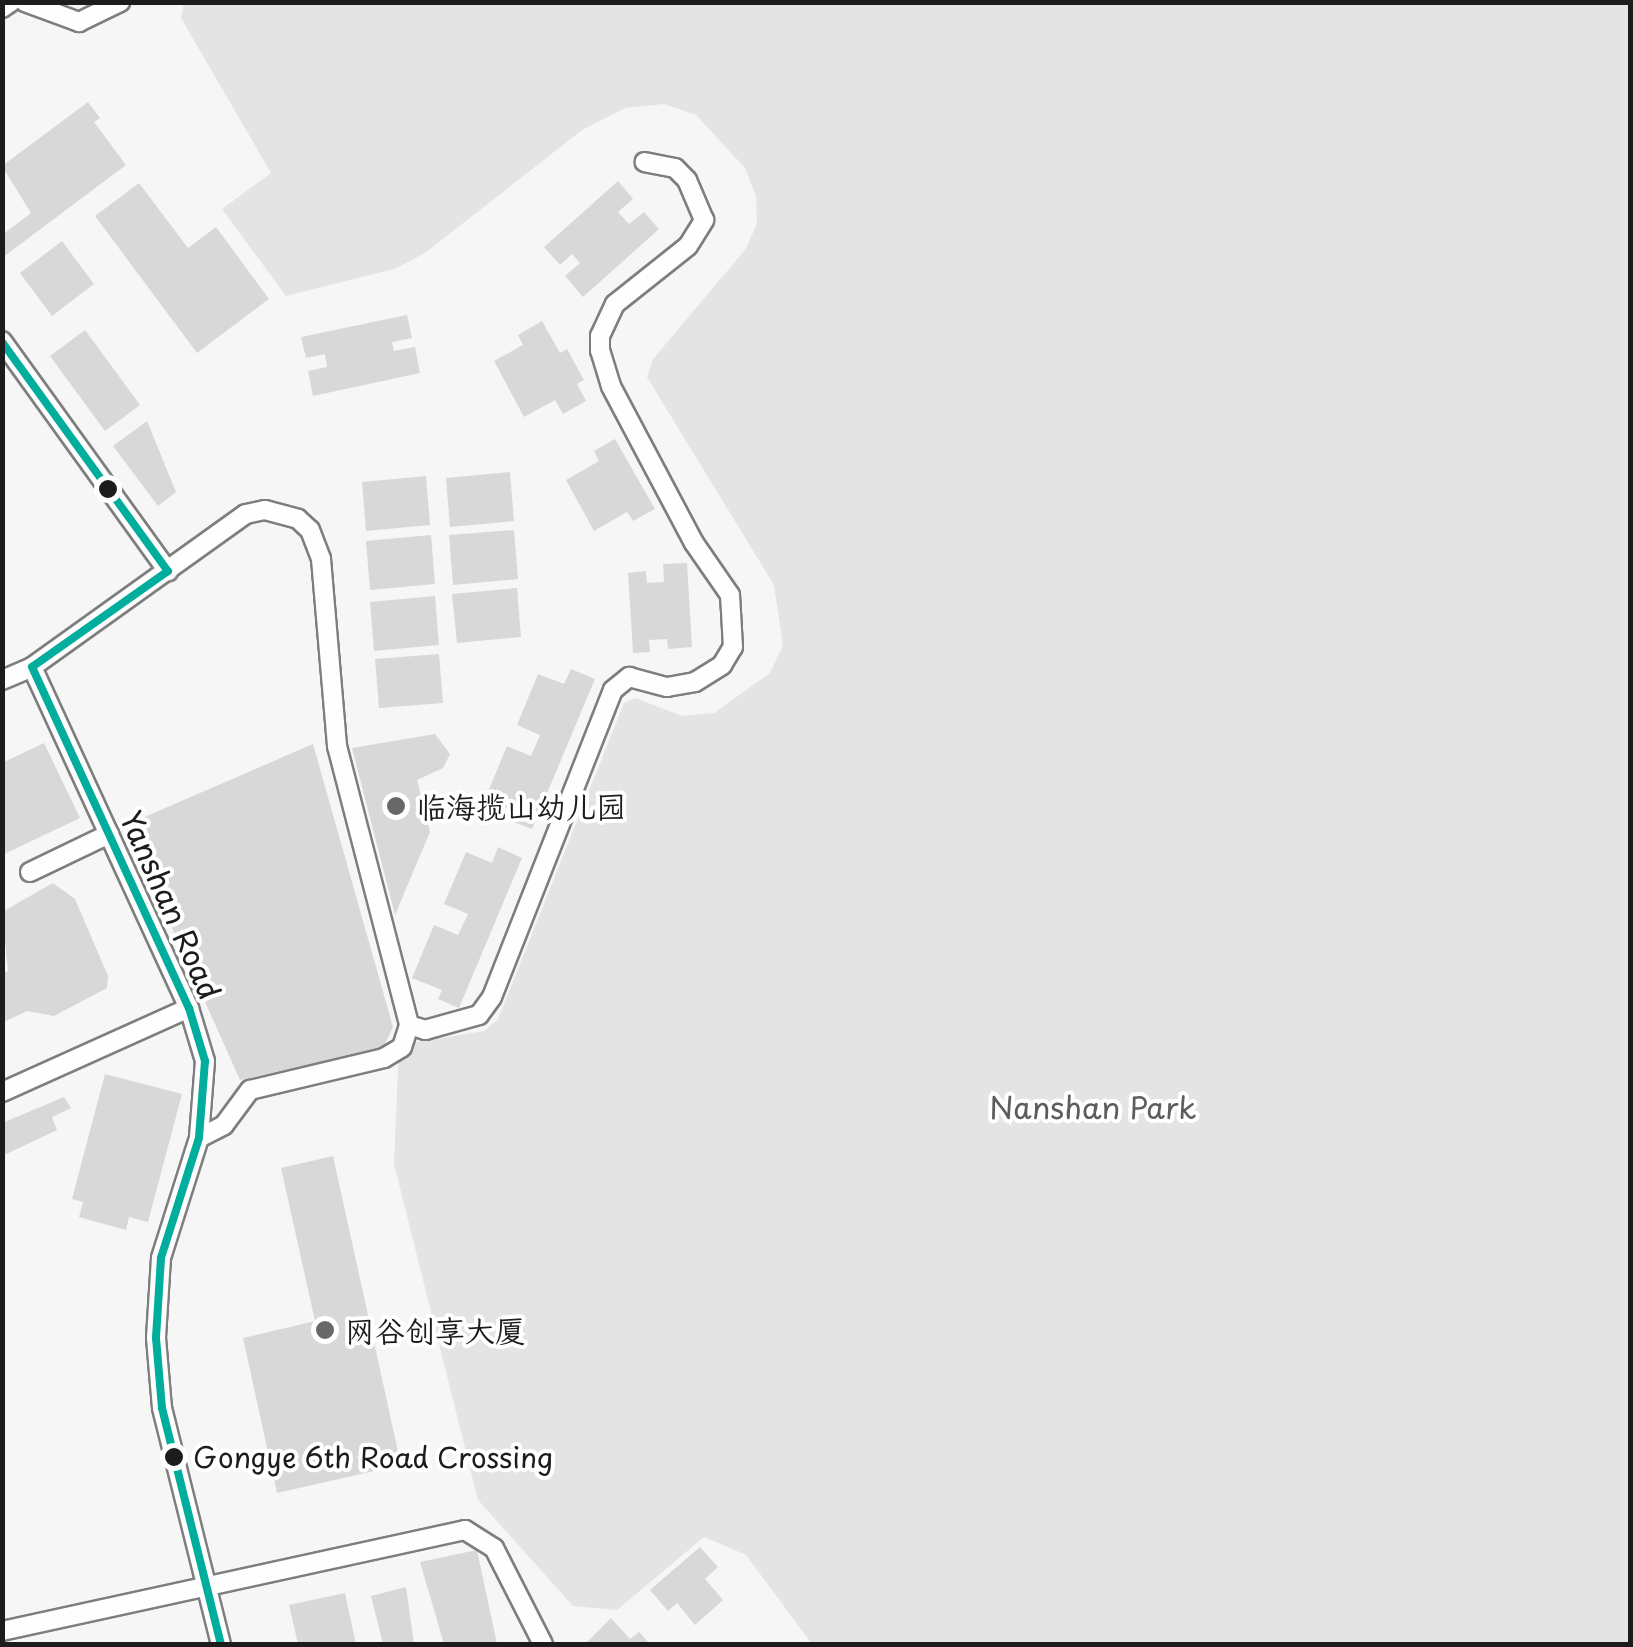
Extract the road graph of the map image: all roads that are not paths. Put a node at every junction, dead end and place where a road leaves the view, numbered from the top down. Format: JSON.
{"nodes":[{"id":1,"x":10,"y":2,"type":"edge"},
{"id":2,"x":25,"y":2,"type":"edge"},
{"id":3,"x":120,"y":2,"type":"edge"},
{"id":4,"x":2,"y":8,"type":"edge"},
{"id":5,"x":645,"y":162,"type":"dead end"},
{"id":6,"x":2,"y":341,"type":"edge"},
{"id":7,"x":168,"y":571,"type":"junction"},
{"id":8,"x":32,"y":667,"type":"junction"},
{"id":9,"x":2,"y":680,"type":"edge"},
{"id":10,"x":109,"y":834,"type":"junction"},
{"id":11,"x":30,"y":872,"type":"dead end"},
{"id":12,"x":189,"y":1008,"type":"junction"},
{"id":13,"x":409,"y":1025,"type":"junction"},
{"id":14,"x":2,"y":1092,"type":"edge"},
{"id":15,"x":199,"y":1138,"type":"junction"},
{"id":16,"x":207,"y":1587,"type":"junction"},
{"id":17,"x":2,"y":1631,"type":"edge"},
{"id":18,"x":221,"y":1644,"type":"edge"},
{"id":19,"x":543,"y":1644,"type":"edge"}],
"edges":[{"from":1,"to":4,"type":"street"},
{"from":2,"to":3,"type":"street"},
{"from":5,"to":13,"type":"street"},
{"from":6,"to":7,"type":"street"},
{"from":7,"to":8,"type":"street"},
{"from":7,"to":13,"type":"street"},
{"from":8,"to":9,"type":"street"},
{"from":8,"to":10,"type":"street","name":"Yanshan Road"},
{"from":10,"to":11,"type":"street"},
{"from":10,"to":12,"type":"street","name":"Yanshan Road"},
{"from":12,"to":14,"type":"street"},
{"from":12,"to":15,"type":"street","name":"Yanshan Road"},
{"from":13,"to":15,"type":"street"},
{"from":15,"to":16,"type":"street","name":"Yanshan Road"},
{"from":16,"to":17,"type":"street"},
{"from":16,"to":18,"type":"street","name":"Yanshan Road"},
{"from":16,"to":19,"type":"street"}]}
